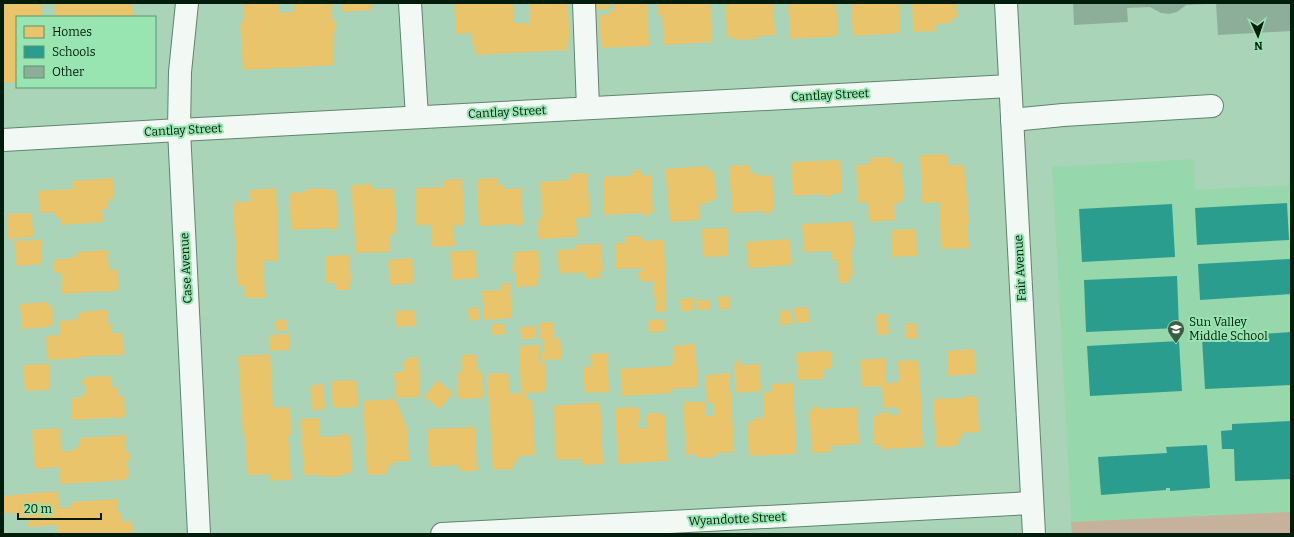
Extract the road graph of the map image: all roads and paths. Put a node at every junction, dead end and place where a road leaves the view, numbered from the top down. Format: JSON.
{"nodes":[{"id":1,"x":187,"y":3,"type":"edge"},
{"id":2,"x":410,"y":3,"type":"edge"},
{"id":3,"x":584,"y":3,"type":"edge"},
{"id":4,"x":1006,"y":3,"type":"edge"},
{"id":5,"x":1010,"y":86,"type":"junction"},
{"id":6,"x":1212,"y":106,"type":"dead end"},
{"id":7,"x":588,"y":108,"type":"junction"},
{"id":8,"x":416,"y":117,"type":"junction"},
{"id":9,"x":1012,"y":120,"type":"junction"},
{"id":10,"x":178,"y":130,"type":"junction"},
{"id":11,"x":3,"y":140,"type":"edge"},
{"id":12,"x":1032,"y":503,"type":"junction"},
{"id":13,"x":199,"y":534,"type":"edge"},
{"id":14,"x":442,"y":534,"type":"edge"},
{"id":15,"x":1034,"y":534,"type":"edge"}],
"edges":[{"from":1,"to":10,"type":"street","name":"Case Avenue"},
{"from":2,"to":8,"type":"street"},
{"from":3,"to":7,"type":"street"},
{"from":4,"to":5,"type":"street","name":"Fair Avenue"},
{"from":5,"to":7,"type":"street","name":"Cantlay Street"},
{"from":5,"to":9,"type":"street","name":"Fair Avenue"},
{"from":6,"to":9,"type":"street"},
{"from":7,"to":8,"type":"street","name":"Cantlay Street"},
{"from":8,"to":10,"type":"street","name":"Cantlay Street"},
{"from":9,"to":12,"type":"street","name":"Fair Avenue"},
{"from":10,"to":11,"type":"street","name":"Cantlay Street"},
{"from":10,"to":13,"type":"street","name":"Case Avenue"},
{"from":12,"to":14,"type":"street","name":"Wyandotte Street"},
{"from":12,"to":15,"type":"street","name":"Fair Avenue"}]}
